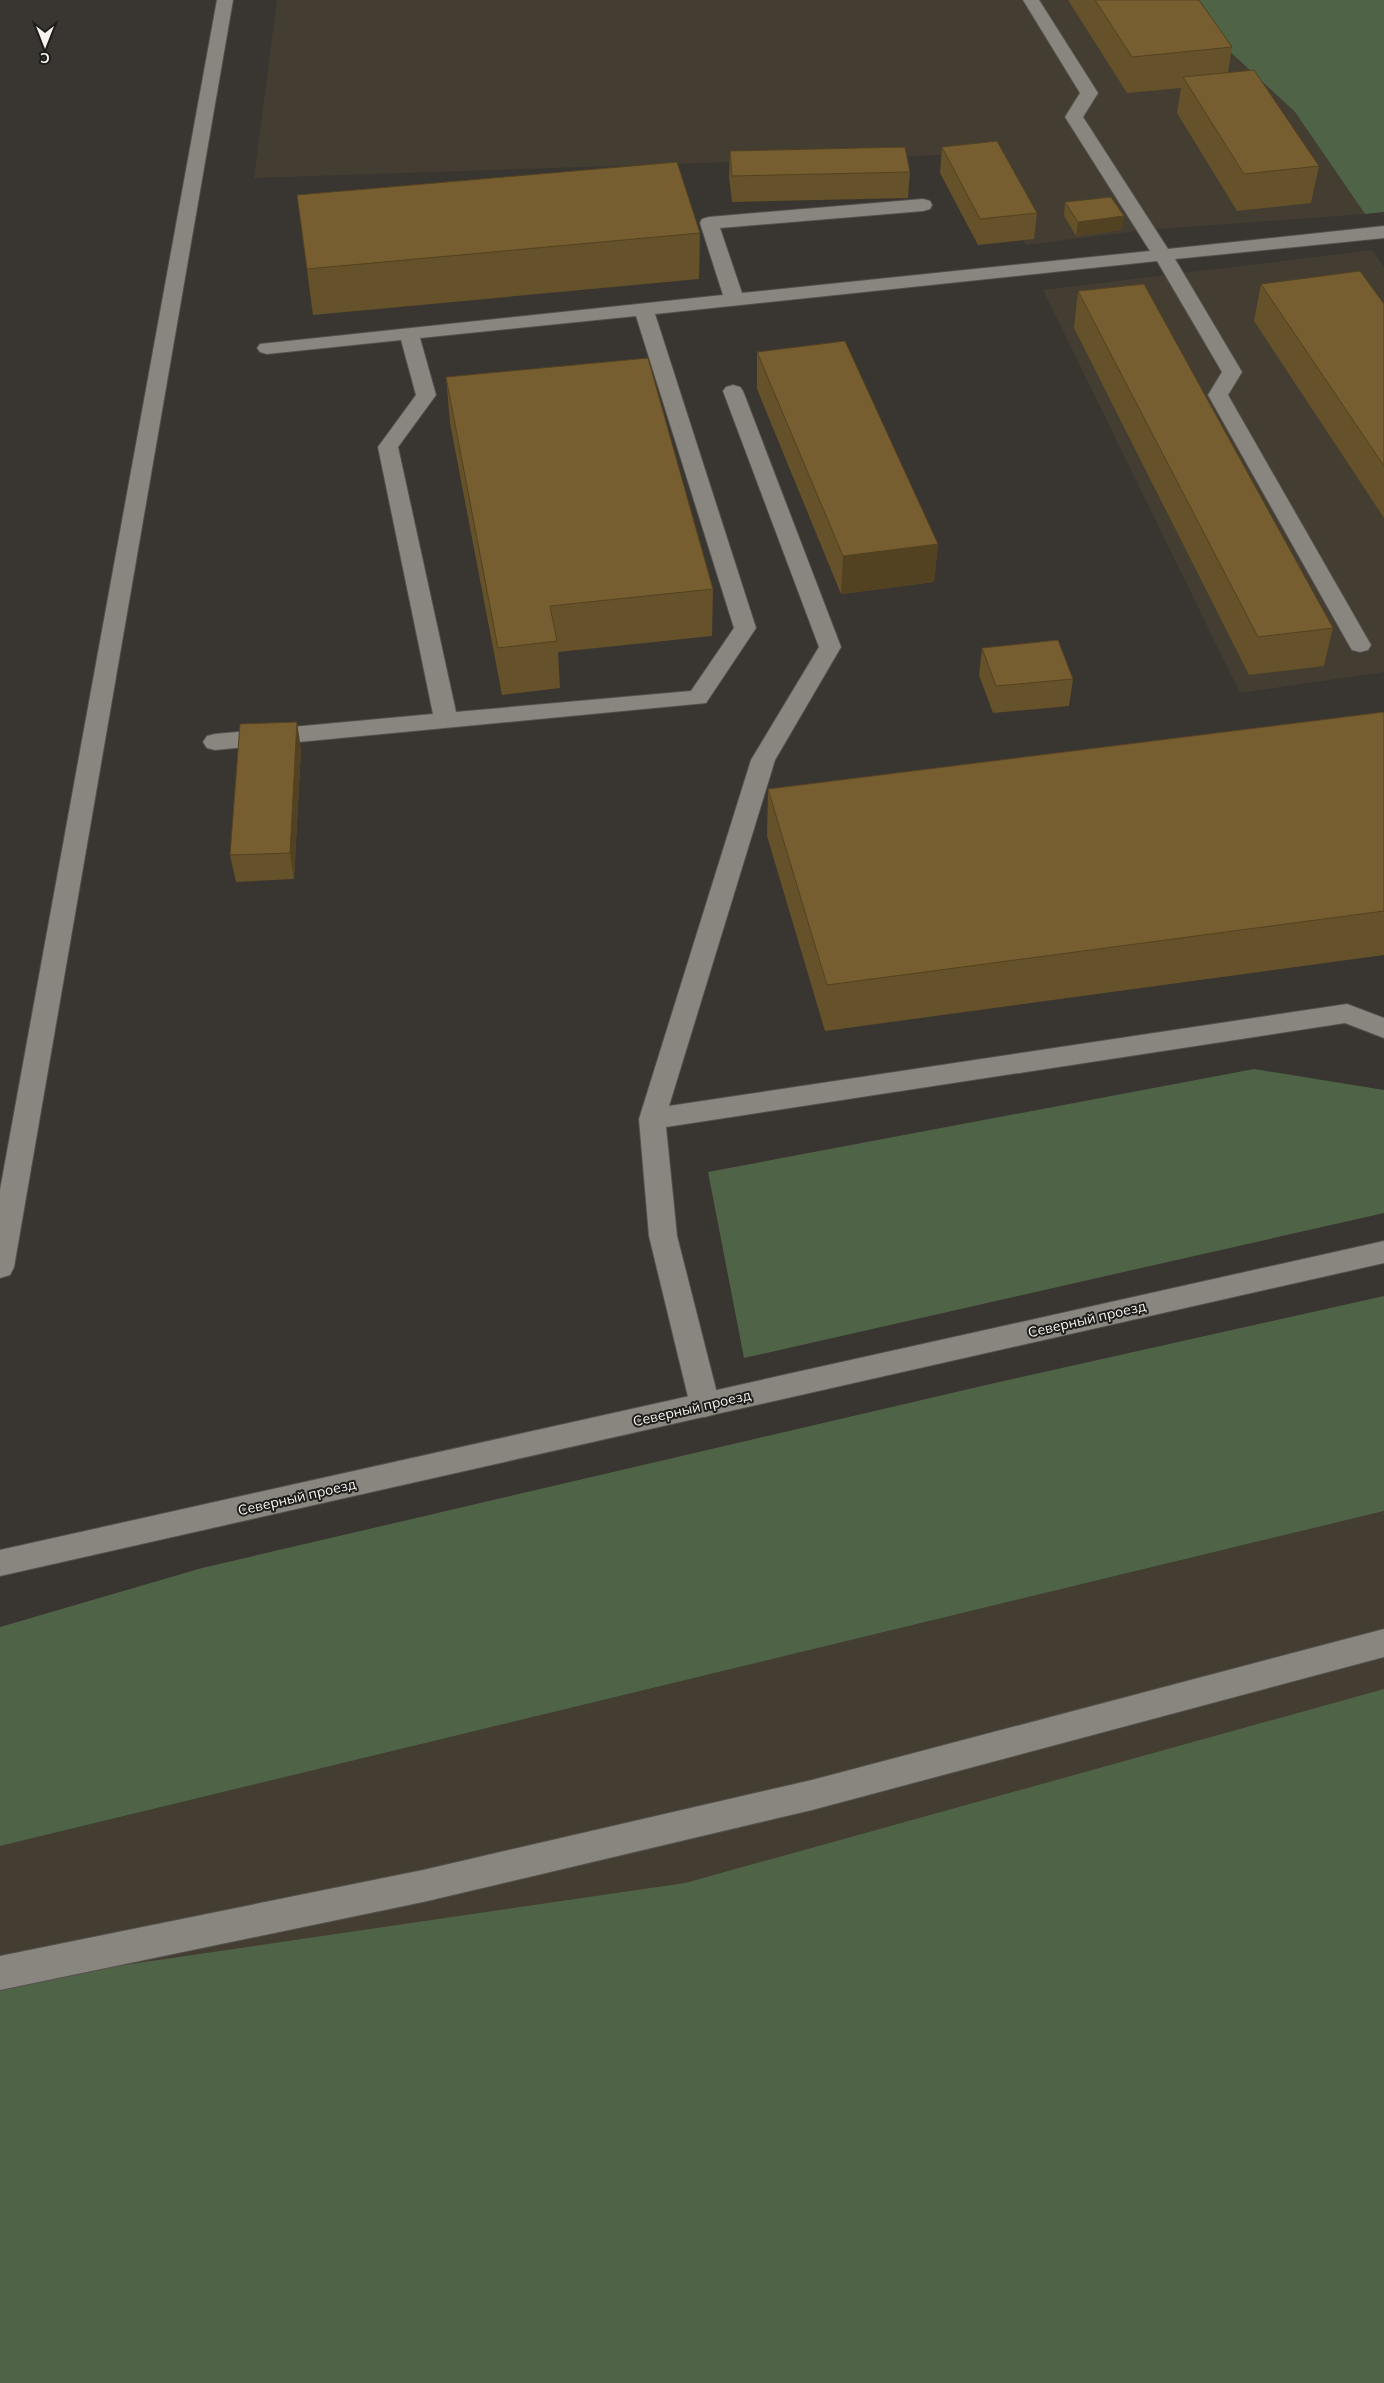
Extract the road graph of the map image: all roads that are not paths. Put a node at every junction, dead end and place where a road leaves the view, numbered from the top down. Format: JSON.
{"nodes":[{"id":1,"x":225,"y":0,"type":"edge"},
{"id":2,"x":1031,"y":0,"type":"edge"},
{"id":3,"x":923,"y":205,"type":"dead end"},
{"id":4,"x":1384,"y":232,"type":"edge"},
{"id":5,"x":1161,"y":255,"type":"junction"},
{"id":6,"x":734,"y":300,"type":"junction"},
{"id":7,"x":644,"y":308,"type":"junction"},
{"id":8,"x":409,"y":333,"type":"junction"},
{"id":9,"x":267,"y":348,"type":"dead end"},
{"id":10,"x":733,"y":391,"type":"dead end"},
{"id":11,"x":1360,"y":645,"type":"dead end"},
{"id":12,"x":446,"y":721,"type":"junction"},
{"id":13,"x":215,"y":742,"type":"dead end"},
{"id":14,"x":1384,"y":1028,"type":"edge"},
{"id":15,"x":652,"y":1119,"type":"junction"},
{"id":16,"x":1384,"y":1252,"type":"edge"},
{"id":17,"x":0,"y":1267,"type":"edge"},
{"id":18,"x":705,"y":1405,"type":"junction"},
{"id":19,"x":0,"y":1563,"type":"edge"},
{"id":20,"x":1384,"y":1643,"type":"edge"},
{"id":21,"x":0,"y":1973,"type":"edge"}],
"edges":[{"from":1,"to":17,"type":"street"},
{"from":2,"to":5,"type":"street"},
{"from":3,"to":6,"type":"street"},
{"from":4,"to":5,"type":"street"},
{"from":5,"to":6,"type":"street"},
{"from":5,"to":11,"type":"street"},
{"from":6,"to":7,"type":"street"},
{"from":7,"to":8,"type":"street"},
{"from":7,"to":12,"type":"street"},
{"from":8,"to":9,"type":"street"},
{"from":8,"to":12,"type":"street"},
{"from":10,"to":15,"type":"street"},
{"from":12,"to":13,"type":"street"},
{"from":14,"to":15,"type":"street"},
{"from":15,"to":18,"type":"street"},
{"from":16,"to":18,"type":"street","name":"Северный проезд"},
{"from":18,"to":19,"type":"street","name":"Северный проезд"},
{"from":20,"to":21,"type":"street"}]}
